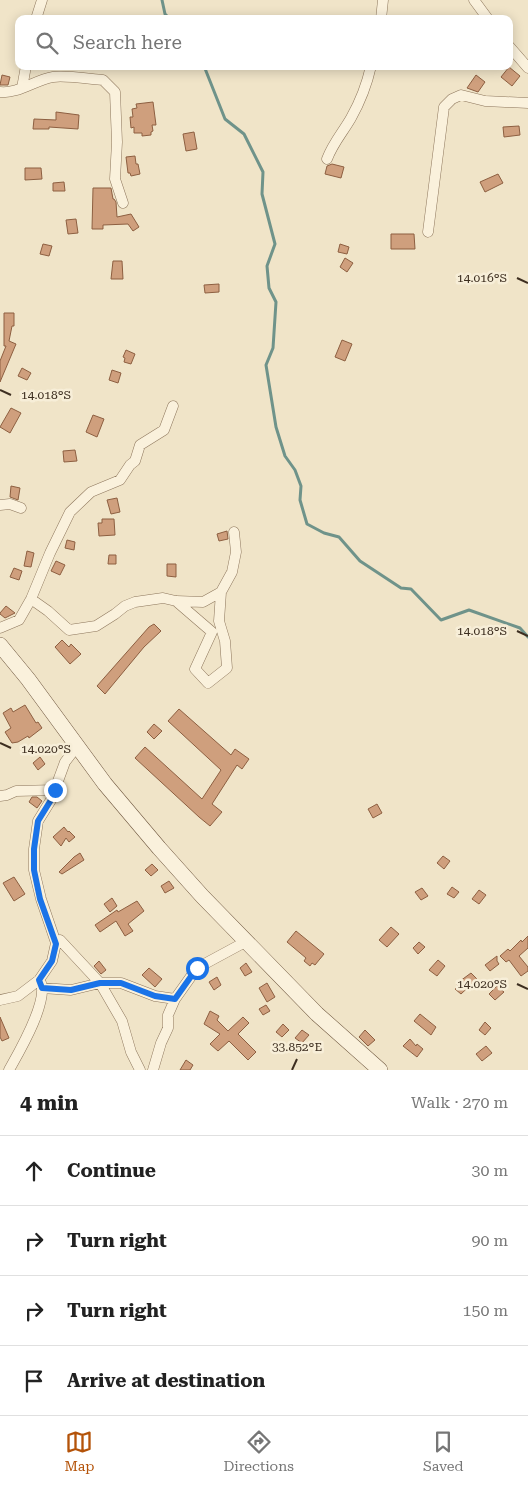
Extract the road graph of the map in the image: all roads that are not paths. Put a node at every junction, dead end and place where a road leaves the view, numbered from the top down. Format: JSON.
{"nodes":[{"id":1,"x":42,"y":0,"type":"edge"},
{"id":2,"x":383,"y":0,"type":"edge"},
{"id":3,"x":478,"y":1,"type":"edge"},
{"id":4,"x":37,"y":15,"type":"edge"},
{"id":5,"x":381,"y":15,"type":"edge"},
{"id":6,"x":486,"y":15,"type":"edge"},
{"id":7,"x":513,"y":51,"type":"edge"},
{"id":8,"x":528,"y":68,"type":"edge"},
{"id":9,"x":25,"y":70,"type":"edge"},
{"id":10,"x":370,"y":70,"type":"edge"},
{"id":11,"x":22,"y":88,"type":"junction"},
{"id":12,"x":0,"y":92,"type":"edge"},
{"id":13,"x":528,"y":103,"type":"edge"},
{"id":14,"x":328,"y":159,"type":"dead end"},
{"id":15,"x":123,"y":203,"type":"dead end"},
{"id":16,"x":428,"y":232,"type":"dead end"},
{"id":17,"x":174,"y":406,"type":"dead end"},
{"id":18,"x":0,"y":505,"type":"edge"},
{"id":19,"x":21,"y":508,"type":"dead end"},
{"id":20,"x":234,"y":532,"type":"dead end"},
{"id":21,"x":221,"y":592,"type":"junction"},
{"id":22,"x":31,"y":599,"type":"junction"},
{"id":23,"x":176,"y":600,"type":"junction"},
{"id":24,"x":0,"y":628,"type":"edge"},
{"id":25,"x":212,"y":632,"type":"junction"},
{"id":26,"x":225,"y":641,"type":"junction"},
{"id":27,"x":0,"y":645,"type":"edge"},
{"id":28,"x":78,"y":745,"type":"junction"},
{"id":29,"x":55,"y":790,"type":"junction"},
{"id":30,"x":0,"y":796,"type":"edge"},
{"id":31,"x":60,"y":940,"type":"dead end"},
{"id":32,"x":247,"y":942,"type":"junction"},
{"id":33,"x":100,"y":983,"type":"junction"},
{"id":34,"x":41,"y":984,"type":"junction"},
{"id":35,"x":175,"y":999,"type":"junction"},
{"id":36,"x":0,"y":1000,"type":"edge"},
{"id":37,"x":9,"y":1070,"type":"edge"},
{"id":38,"x":140,"y":1070,"type":"edge"},
{"id":39,"x":153,"y":1070,"type":"edge"},
{"id":40,"x":380,"y":1070,"type":"edge"}],
"edges":[{"from":1,"to":4,"type":"street"},
{"from":2,"to":5,"type":"street"},
{"from":3,"to":6,"type":"street"},
{"from":7,"to":8,"type":"street"},
{"from":9,"to":11,"type":"street"},
{"from":10,"to":14,"type":"street"},
{"from":11,"to":12,"type":"street"},
{"from":11,"to":15,"type":"street"},
{"from":13,"to":16,"type":"street"},
{"from":17,"to":22,"type":"street"},
{"from":18,"to":19,"type":"street"},
{"from":20,"to":21,"type":"street"},
{"from":21,"to":23,"type":"street"},
{"from":21,"to":26,"type":"street"},
{"from":22,"to":23,"type":"street"},
{"from":22,"to":24,"type":"street"},
{"from":23,"to":25,"type":"street"},
{"from":25,"to":26,"type":"street"},
{"from":25,"to":26,"type":"street"},
{"from":27,"to":28,"type":"street"},
{"from":28,"to":29,"type":"street"},
{"from":28,"to":32,"type":"street"},
{"from":29,"to":30,"type":"street"},
{"from":29,"to":34,"type":"street"},
{"from":31,"to":33,"type":"street"},
{"from":32,"to":35,"type":"street"},
{"from":32,"to":40,"type":"street"},
{"from":33,"to":34,"type":"street"},
{"from":33,"to":35,"type":"street"},
{"from":33,"to":38,"type":"street"},
{"from":34,"to":36,"type":"street"},
{"from":34,"to":37,"type":"street"},
{"from":35,"to":39,"type":"street"}]}
